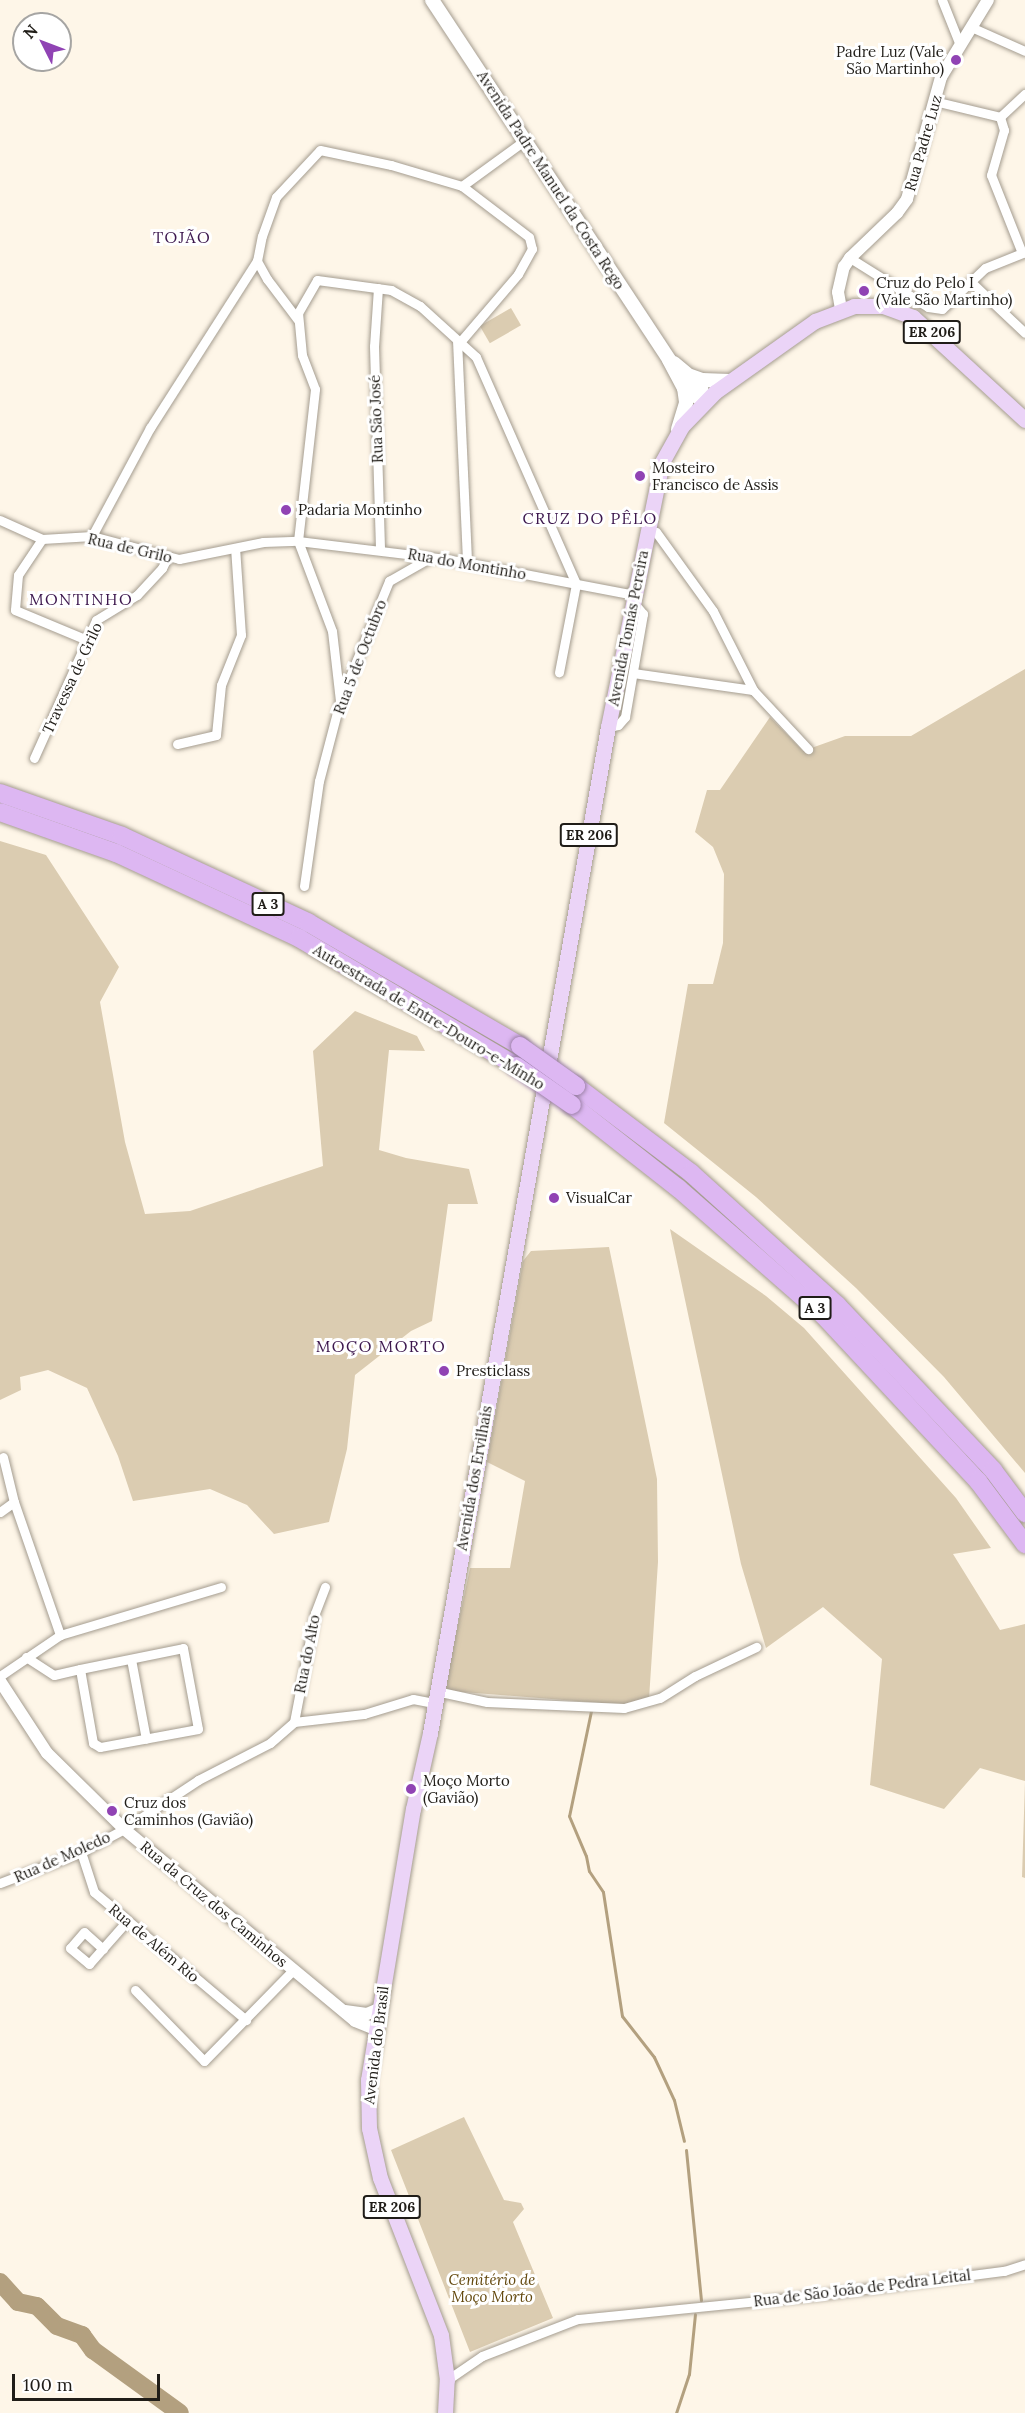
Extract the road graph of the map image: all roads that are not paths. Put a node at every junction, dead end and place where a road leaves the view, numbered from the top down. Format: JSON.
{"nodes":[{"id":1,"x":432,"y":0,"type":"edge"},
{"id":2,"x":942,"y":0,"type":"edge"},
{"id":3,"x":988,"y":0,"type":"edge"},
{"id":4,"x":971,"y":27,"type":"junction"},
{"id":5,"x":960,"y":45,"type":"junction"},
{"id":6,"x":1025,"y":51,"type":"edge"},
{"id":7,"x":1025,"y":94,"type":"edge"},
{"id":8,"x":934,"y":101,"type":"junction"},
{"id":9,"x":1000,"y":117,"type":"junction"},
{"id":10,"x":525,"y":140,"type":"junction"},
{"id":11,"x":462,"y":186,"type":"junction"},
{"id":12,"x":1024,"y":253,"type":"edge"},
{"id":13,"x":850,"y":258,"type":"junction"},
{"id":14,"x":257,"y":261,"type":"junction"},
{"id":15,"x":971,"y":282,"type":"junction"},
{"id":16,"x":378,"y":288,"type":"junction"},
{"id":17,"x":841,"y":309,"type":"junction"},
{"id":18,"x":298,"y":320,"type":"junction"},
{"id":19,"x":1025,"y":333,"type":"edge"},
{"id":20,"x":459,"y":341,"type":"junction"},
{"id":21,"x":687,"y":381,"type":"junction"},
{"id":22,"x":730,"y":381,"type":"junction"},
{"id":23,"x":705,"y":402,"type":"junction"},
{"id":24,"x":1025,"y":420,"type":"edge"},
{"id":25,"x":674,"y":438,"type":"junction"},
{"id":26,"x":0,"y":520,"type":"edge"},
{"id":27,"x":646,"y":531,"type":"junction"},
{"id":28,"x":92,"y":536,"type":"junction"},
{"id":29,"x":42,"y":539,"type":"junction"},
{"id":30,"x":298,"y":541,"type":"junction"},
{"id":31,"x":235,"y":548,"type":"junction"},
{"id":32,"x":380,"y":550,"type":"junction"},
{"id":33,"x":168,"y":556,"type":"junction"},
{"id":34,"x":431,"y":557,"type":"junction"},
{"id":35,"x":467,"y":563,"type":"junction"},
{"id":36,"x":576,"y":584,"type":"junction"},
{"id":37,"x":634,"y":598,"type":"junction"},
{"id":38,"x":87,"y":640,"type":"junction"},
{"id":39,"x":559,"y":672,"type":"dead end"},
{"id":40,"x":633,"y":673,"type":"junction"},
{"id":41,"x":753,"y":690,"type":"junction"},
{"id":42,"x":340,"y":701,"type":"junction"},
{"id":43,"x":608,"y":727,"type":"junction"},
{"id":44,"x":177,"y":744,"type":"dead end"},
{"id":45,"x":808,"y":749,"type":"dead end"},
{"id":46,"x":34,"y":758,"type":"dead end"},
{"id":47,"x":0,"y":793,"type":"edge"},
{"id":48,"x":0,"y":812,"type":"edge"},
{"id":49,"x":304,"y":886,"type":"dead end"},
{"id":50,"x":546,"y":1076,"type":"joint"},
{"id":51,"x":3,"y":1457,"type":"dead end"},
{"id":52,"x":14,"y":1502,"type":"junction"},
{"id":53,"x":0,"y":1512,"type":"edge"},
{"id":54,"x":1025,"y":1513,"type":"edge"},
{"id":55,"x":1025,"y":1544,"type":"edge"},
{"id":56,"x":221,"y":1587,"type":"dead end"},
{"id":57,"x":325,"y":1587,"type":"dead end"},
{"id":58,"x":60,"y":1635,"type":"junction"},
{"id":59,"x":756,"y":1647,"type":"dead end"},
{"id":60,"x":26,"y":1657,"type":"junction"},
{"id":61,"x":131,"y":1659,"type":"junction"},
{"id":62,"x":80,"y":1669,"type":"junction"},
{"id":63,"x":0,"y":1676,"type":"edge"},
{"id":64,"x":0,"y":1681,"type":"edge"},
{"id":65,"x":435,"y":1697,"type":"junction"},
{"id":66,"x":294,"y":1722,"type":"junction"},
{"id":67,"x":146,"y":1739,"type":"junction"},
{"id":68,"x":124,"y":1829,"type":"junction"},
{"id":69,"x":81,"y":1852,"type":"junction"},
{"id":70,"x":0,"y":1883,"type":"edge"},
{"id":71,"x":127,"y":1921,"type":"junction"},
{"id":72,"x":103,"y":1948,"type":"dead end"},
{"id":73,"x":293,"y":1970,"type":"junction"},
{"id":74,"x":135,"y":1990,"type":"dead end"},
{"id":75,"x":378,"y":2009,"type":"junction"},
{"id":76,"x":344,"y":2010,"type":"junction"},
{"id":77,"x":246,"y":2019,"type":"junction"},
{"id":78,"x":375,"y":2030,"type":"junction"},
{"id":79,"x":1025,"y":2264,"type":"edge"},
{"id":80,"x":447,"y":2380,"type":"junction"},
{"id":81,"x":445,"y":2413,"type":"edge"}],
"edges":[{"from":1,"to":10,"type":"main road","name":"Avenida Padre Manuel da Costa Rego"},
{"from":2,"to":5,"type":"street"},
{"from":3,"to":4,"type":"street","name":"Rua Padre Luz"},
{"from":4,"to":5,"type":"street","name":"Rua Padre Luz"},
{"from":4,"to":6,"type":"street"},
{"from":5,"to":8,"type":"street","name":"Rua Padre Luz"},
{"from":7,"to":9,"type":"street"},
{"from":8,"to":9,"type":"street"},
{"from":8,"to":13,"type":"street","name":"Rua Padre Luz"},
{"from":9,"to":12,"type":"street"},
{"from":10,"to":11,"type":"street"},
{"from":10,"to":21,"type":"main road","name":"Avenida Padre Manuel da Costa Rego"},
{"from":11,"to":14,"type":"street"},
{"from":11,"to":20,"type":"street"},
{"from":12,"to":15,"type":"street"},
{"from":13,"to":15,"type":"street"},
{"from":13,"to":17,"type":"street","name":"Rua Padre Luz"},
{"from":14,"to":18,"type":"street"},
{"from":14,"to":28,"type":"street"},
{"from":15,"to":19,"type":"street"},
{"from":16,"to":18,"type":"street"},
{"from":16,"to":20,"type":"street"},
{"from":16,"to":32,"type":"street","name":"Rua São José"},
{"from":17,"to":22,"type":"main road","name":"Avenida Tomás Pereira","number":"ER 206"},
{"from":17,"to":24,"type":"main road","name":"Avenida Tomás Pereira","number":"ER 206"},
{"from":18,"to":30,"type":"street"},
{"from":20,"to":35,"type":"street"},
{"from":20,"to":36,"type":"street"},
{"from":21,"to":22,"type":"main road"},
{"from":21,"to":23,"type":"main road","name":"Avenida Padre Manuel da Costa Rego"},
{"from":21,"to":25,"type":"main road"},
{"from":22,"to":23,"type":"main road","name":"Avenida Tomás Pereira","number":"ER 206"},
{"from":23,"to":25,"type":"main road","name":"Avenida Tomás Pereira","number":"ER 206"},
{"from":25,"to":27,"type":"main road","name":"Avenida Tomás Pereira","number":"ER 206"},
{"from":26,"to":29,"type":"street","name":"Rua de Grilo"},
{"from":27,"to":37,"type":"main road","name":"Avenida Tomás Pereira","number":"ER 206"},
{"from":27,"to":41,"type":"street"},
{"from":28,"to":29,"type":"street","name":"Rua de Grilo"},
{"from":28,"to":33,"type":"street","name":"Rua de Grilo"},
{"from":29,"to":38,"type":"street"},
{"from":30,"to":31,"type":"street","name":"Rua de Grilo"},
{"from":30,"to":32,"type":"street","name":"Rua do Montinho"},
{"from":30,"to":42,"type":"street"},
{"from":31,"to":33,"type":"street","name":"Rua de Grilo"},
{"from":31,"to":44,"type":"street"},
{"from":32,"to":34,"type":"street","name":"Rua do Montinho"},
{"from":33,"to":38,"type":"street","name":"Travessa de Grilo"},
{"from":34,"to":35,"type":"street","name":"Rua do Montinho"},
{"from":34,"to":42,"type":"street","name":"Rua 5 de Octubro"},
{"from":35,"to":36,"type":"street","name":"Rua do Montinho"},
{"from":36,"to":37,"type":"street","name":"Rua do Montinho"},
{"from":36,"to":39,"type":"street"},
{"from":37,"to":40,"type":"street"},
{"from":37,"to":43,"type":"main road","name":"Avenida Tomás Pereira","number":"ER 206"},
{"from":38,"to":46,"type":"street","name":"Travessa de Grilo"},
{"from":40,"to":41,"type":"street"},
{"from":40,"to":43,"type":"street"},
{"from":41,"to":45,"type":"street"},
{"from":42,"to":49,"type":"street","name":"Rua 5 de Octubro"},
{"from":43,"to":50,"type":"main road","name":"Avenida Tomás Pereira","number":"ER 206"},
{"from":47,"to":54,"type":"highway","name":"Autoestrada de Entre-Douro-e-Minho","number":"A 3","bridge":true},
{"from":48,"to":55,"type":"highway","name":"Autoestrada de Entre-Douro-e-Minho","number":"A 3","bridge":true},
{"from":50,"to":65,"type":"main road","name":"Avenida dos Ervilhais","number":"ER 206"},
{"from":51,"to":52,"type":"street"},
{"from":52,"to":53,"type":"street"},
{"from":52,"to":58,"type":"street"},
{"from":56,"to":58,"type":"street"},
{"from":57,"to":66,"type":"street","name":"Rua do Alto"},
{"from":58,"to":60,"type":"street"},
{"from":59,"to":65,"type":"street"},
{"from":60,"to":62,"type":"street"},
{"from":60,"to":63,"type":"street"},
{"from":61,"to":62,"type":"street"},
{"from":61,"to":67,"type":"street"},
{"from":61,"to":67,"type":"street"},
{"from":62,"to":67,"type":"street"},
{"from":64,"to":68,"type":"street","name":"Rua da Cruz dos Caminhos"},
{"from":65,"to":66,"type":"street"},
{"from":65,"to":75,"type":"main road","name":"Avenida do Brasil","number":"ER 206"},
{"from":66,"to":68,"type":"street","name":"Rua de Moledo"},
{"from":68,"to":69,"type":"street","name":"Rua de Moledo"},
{"from":68,"to":73,"type":"street","name":"Rua da Cruz dos Caminhos"},
{"from":69,"to":70,"type":"street","name":"Rua de Moledo"},
{"from":69,"to":71,"type":"street","name":"Rua de Além Rio"},
{"from":71,"to":72,"type":"street"},
{"from":71,"to":77,"type":"street","name":"Rua de Além Rio"},
{"from":73,"to":76,"type":"street","name":"Rua da Cruz dos Caminhos"},
{"from":73,"to":77,"type":"street"},
{"from":74,"to":77,"type":"street"},
{"from":75,"to":76,"type":"street"},
{"from":75,"to":78,"type":"main road","name":"Avenida do Brasil","number":"ER 206"},
{"from":76,"to":78,"type":"street","name":"Rua da Cruz dos Caminhos"},
{"from":78,"to":80,"type":"main road","name":"Avenida do Brasil","number":"ER 206"},
{"from":79,"to":80,"type":"street","name":"Rua de São João de Pedra Leital"},
{"from":80,"to":81,"type":"main road","name":"Avenida do Brasil","number":"ER 206"}]}
